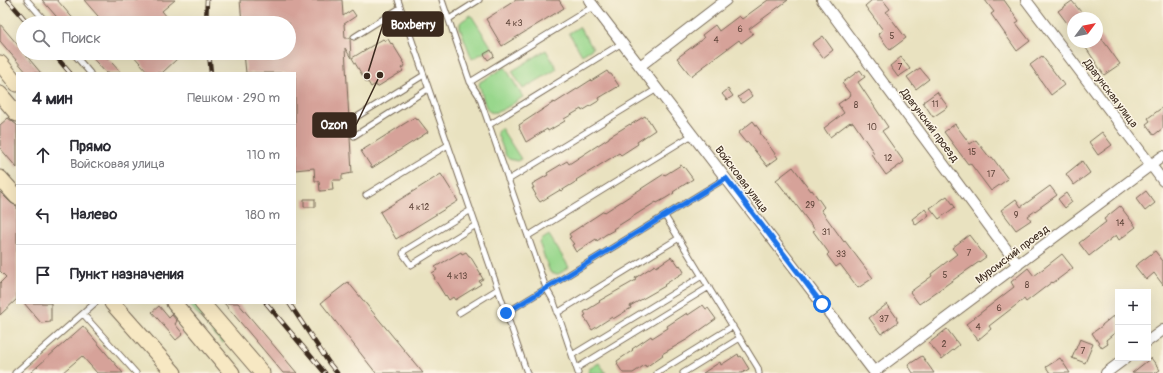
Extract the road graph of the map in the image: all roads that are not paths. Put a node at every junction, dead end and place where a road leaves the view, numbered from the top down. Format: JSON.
{"nodes":[{"id":1,"x":27,"y":0,"type":"edge"},
{"id":2,"x":398,"y":0,"type":"edge"},
{"id":3,"x":442,"y":0,"type":"edge"},
{"id":4,"x":479,"y":0,"type":"edge"},
{"id":5,"x":726,"y":0,"type":"edge"},
{"id":6,"x":822,"y":0,"type":"edge"},
{"id":7,"x":1026,"y":0,"type":"edge"},
{"id":8,"x":591,"y":3,"type":"edge"},
{"id":9,"x":400,"y":8,"type":"junction"},
{"id":10,"x":41,"y":16,"type":"edge"},
{"id":11,"x":449,"y":19,"type":"junction"},
{"id":12,"x":354,"y":37,"type":"dead end"},
{"id":13,"x":622,"y":43,"type":"junction"},
{"id":14,"x":79,"y":60,"type":"edge"},
{"id":15,"x":0,"y":63,"type":"edge"},
{"id":16,"x":640,"y":66,"type":"junction"},
{"id":17,"x":89,"y":72,"type":"edge"},
{"id":18,"x":424,"y":75,"type":"junction"},
{"id":19,"x":470,"y":82,"type":"junction"},
{"id":20,"x":16,"y":83,"type":"edge"},
{"id":21,"x":657,"y":88,"type":"junction"},
{"id":22,"x":428,"y":89,"type":"junction"},
{"id":23,"x":0,"y":94,"type":"edge"},
{"id":24,"x":16,"y":113,"type":"edge"},
{"id":25,"x":355,"y":118,"type":"dead end"},
{"id":26,"x":489,"y":125,"type":"junction"},
{"id":27,"x":692,"y":135,"type":"junction"},
{"id":28,"x":354,"y":136,"type":"dead end"},
{"id":29,"x":448,"y":145,"type":"junction"},
{"id":30,"x":1163,"y":156,"type":"edge"},
{"id":31,"x":1151,"y":164,"type":"junction"},
{"id":32,"x":0,"y":178,"type":"edge"},
{"id":33,"x":726,"y":178,"type":"junction"},
{"id":34,"x":508,"y":180,"type":"junction"},
{"id":35,"x":1163,"y":181,"type":"edge"},
{"id":36,"x":366,"y":195,"type":"dead end"},
{"id":37,"x":16,"y":196,"type":"edge"},
{"id":38,"x":471,"y":210,"type":"junction"},
{"id":39,"x":665,"y":216,"type":"junction"},
{"id":40,"x":476,"y":225,"type":"junction"},
{"id":41,"x":528,"y":236,"type":"junction"},
{"id":42,"x":679,"y":238,"type":"junction"},
{"id":43,"x":1018,"y":264,"type":"junction"},
{"id":44,"x":702,"y":276,"type":"junction"},
{"id":45,"x":709,"y":287,"type":"junction"},
{"id":46,"x":546,"y":288,"type":"junction"},
{"id":47,"x":498,"y":289,"type":"junction"},
{"id":48,"x":94,"y":304,"type":"edge"},
{"id":49,"x":113,"y":304,"type":"edge"},
{"id":50,"x":175,"y":304,"type":"edge"},
{"id":51,"x":203,"y":304,"type":"edge"},
{"id":52,"x":459,"y":313,"type":"dead end"},
{"id":53,"x":506,"y":313,"type":"junction"},
{"id":54,"x":558,"y":313,"type":"junction"},
{"id":55,"x":83,"y":314,"type":"junction"},
{"id":56,"x":733,"y":326,"type":"junction"},
{"id":57,"x":1163,"y":330,"type":"edge"},
{"id":58,"x":740,"y":338,"type":"junction"},
{"id":59,"x":1151,"y":340,"type":"edge"},
{"id":60,"x":572,"y":355,"type":"junction"},
{"id":61,"x":1122,"y":361,"type":"edge"},
{"id":62,"x":578,"y":371,"type":"edge"},
{"id":63,"x":875,"y":372,"type":"edge"},
{"id":64,"x":15,"y":373,"type":"edge"},
{"id":65,"x":136,"y":373,"type":"edge"},
{"id":66,"x":174,"y":373,"type":"edge"},
{"id":67,"x":232,"y":373,"type":"edge"},
{"id":68,"x":262,"y":373,"type":"edge"},
{"id":69,"x":527,"y":373,"type":"edge"},
{"id":70,"x":657,"y":373,"type":"edge"},
{"id":71,"x":683,"y":373,"type":"edge"},
{"id":72,"x":759,"y":373,"type":"edge"},
{"id":73,"x":1106,"y":373,"type":"edge"}],
"edges":[{"from":1,"to":10,"type":"lane"},
{"from":2,"to":9,"type":"lane"},
{"from":3,"to":11,"type":"lane"},
{"from":4,"to":11,"type":"lane"},
{"from":5,"to":16,"type":"street"},
{"from":6,"to":43,"type":"street","name":"Драгунский проезд"},
{"from":7,"to":31,"type":"street","name":"Драгунская улица"},
{"from":8,"to":13,"type":"street","name":"Войсковая улица"},
{"from":8,"to":19,"type":"lane"},
{"from":9,"to":12,"type":"lane"},
{"from":9,"to":18,"type":"lane"},
{"from":11,"to":19,"type":"lane"},
{"from":13,"to":16,"type":"street","name":"Войсковая улица"},
{"from":13,"to":26,"type":"lane"},
{"from":14,"to":17,"type":"lane"},
{"from":15,"to":20,"type":"main road"},
{"from":16,"to":21,"type":"street","name":"Войсковая улица"},
{"from":18,"to":22,"type":"lane"},
{"from":18,"to":25,"type":"lane"},
{"from":19,"to":26,"type":"lane"},
{"from":21,"to":27,"type":"street","name":"Войсковая улица"},
{"from":21,"to":34,"type":"lane"},
{"from":22,"to":28,"type":"lane"},
{"from":22,"to":29,"type":"lane"},
{"from":23,"to":24,"type":"main road"},
{"from":26,"to":34,"type":"lane"},
{"from":27,"to":33,"type":"street","name":"Войсковая улица"},
{"from":27,"to":41,"type":"lane"},
{"from":29,"to":36,"type":"lane"},
{"from":29,"to":38,"type":"lane"},
{"from":30,"to":31,"type":"street","name":"Муромский проезд"},
{"from":31,"to":35,"type":"street","name":"Драгунская улица"},
{"from":31,"to":43,"type":"street","name":"Муромский проезд"},
{"from":32,"to":37,"type":"main road"},
{"from":33,"to":39,"type":"lane"},
{"from":33,"to":63,"type":"street","name":"Войсковая улица"},
{"from":34,"to":41,"type":"lane"},
{"from":38,"to":40,"type":"lane"},
{"from":38,"to":40,"type":"lane"},
{"from":39,"to":42,"type":"lane"},
{"from":39,"to":46,"type":"lane"},
{"from":40,"to":47,"type":"lane"},
{"from":41,"to":46,"type":"lane"},
{"from":42,"to":44,"type":"lane"},
{"from":42,"to":54,"type":"lane"},
{"from":43,"to":63,"type":"street","name":"Муромский проезд"},
{"from":44,"to":45,"type":"lane"},
{"from":44,"to":60,"type":"lane"},
{"from":45,"to":56,"type":"lane"},
{"from":45,"to":62,"type":"lane"},
{"from":46,"to":53,"type":"lane"},
{"from":46,"to":54,"type":"lane"},
{"from":47,"to":52,"type":"lane"},
{"from":47,"to":53,"type":"lane"},
{"from":48,"to":55,"type":"lane"},
{"from":49,"to":66,"type":"main road"},
{"from":50,"to":67,"type":"main road"},
{"from":51,"to":68,"type":"main road"},
{"from":53,"to":69,"type":"lane"},
{"from":54,"to":60,"type":"lane"},
{"from":55,"to":64,"type":"lane"},
{"from":55,"to":65,"type":"lane"},
{"from":56,"to":58,"type":"lane"},
{"from":56,"to":70,"type":"lane"},
{"from":57,"to":59,"type":"street"},
{"from":58,"to":71,"type":"lane"},
{"from":58,"to":72,"type":"lane"},
{"from":60,"to":62,"type":"lane"},
{"from":61,"to":73,"type":"street"}]}
